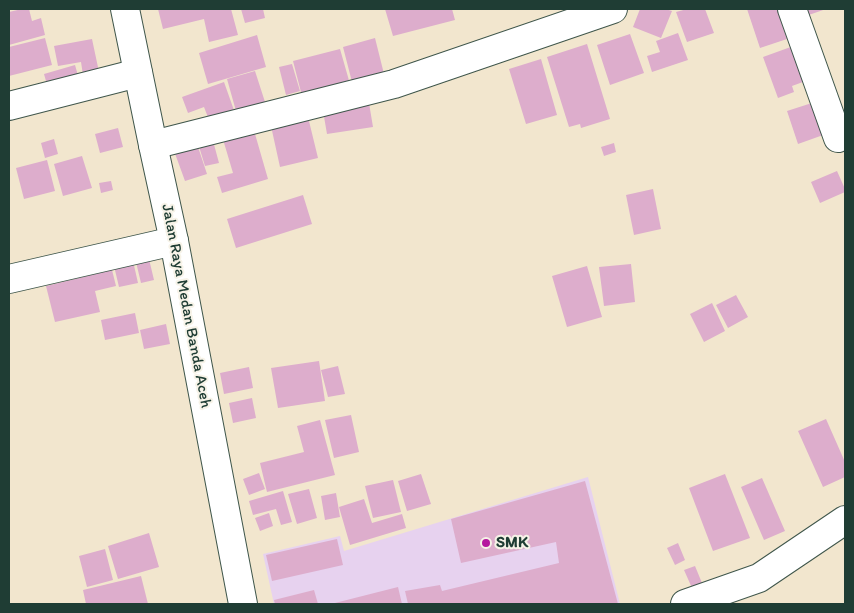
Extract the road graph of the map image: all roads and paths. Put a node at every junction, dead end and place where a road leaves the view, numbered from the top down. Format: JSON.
{"nodes":[{"id":1,"x":125,"y":9,"type":"edge"},
{"id":2,"x":613,"y":9,"type":"edge"},
{"id":3,"x":792,"y":9,"type":"edge"},
{"id":4,"x":138,"y":73,"type":"junction"},
{"id":5,"x":9,"y":106,"type":"edge"},
{"id":6,"x":838,"y":138,"type":"dead end"},
{"id":7,"x":153,"y":146,"type":"junction"},
{"id":8,"x":174,"y":241,"type":"junction"},
{"id":9,"x":9,"y":279,"type":"edge"},
{"id":10,"x":845,"y":520,"type":"edge"},
{"id":11,"x":243,"y":604,"type":"edge"},
{"id":12,"x":685,"y":604,"type":"edge"}],
"edges":[{"from":1,"to":4,"type":"main road","name":"Jalan Raya Medan Banda Aceh"},
{"from":2,"to":7,"type":"main road"},
{"from":3,"to":6,"type":"main road"},
{"from":4,"to":5,"type":"main road"},
{"from":4,"to":7,"type":"main road","name":"Jalan Raya Medan Banda Aceh"},
{"from":7,"to":8,"type":"main road","name":"Jalan Raya Medan Banda Aceh"},
{"from":8,"to":9,"type":"main road"},
{"from":8,"to":11,"type":"main road","name":"Jalan Raya Medan Banda Aceh"},
{"from":10,"to":12,"type":"main road"}]}
